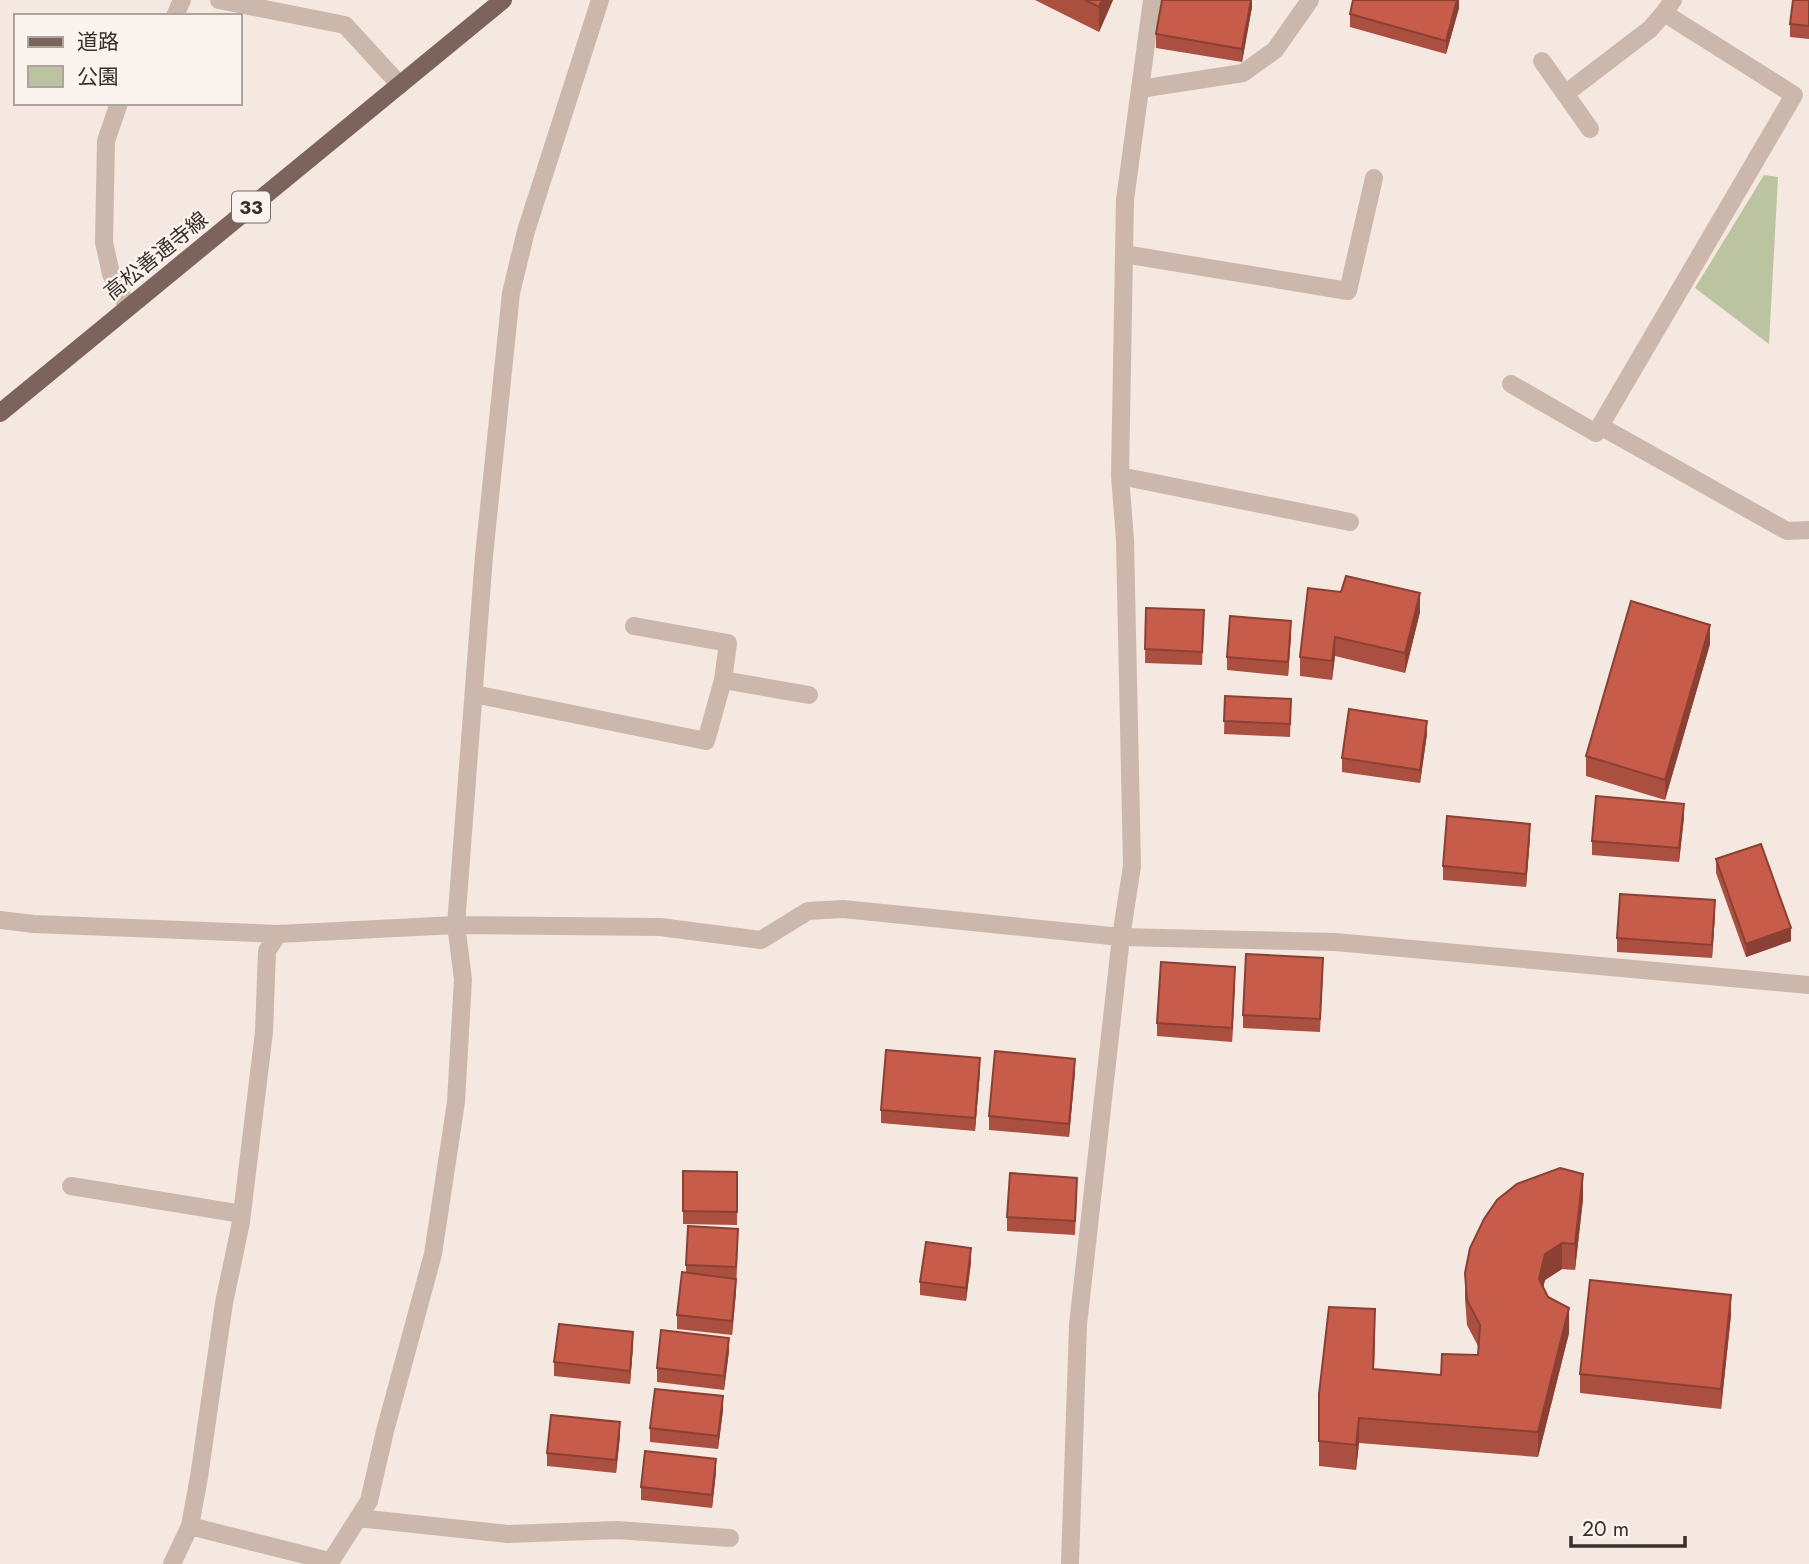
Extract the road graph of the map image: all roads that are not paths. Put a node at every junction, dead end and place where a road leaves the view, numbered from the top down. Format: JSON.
{"nodes":[{"id":1,"x":219,"y":0,"type":"edge"},
{"id":2,"x":503,"y":0,"type":"edge"},
{"id":3,"x":600,"y":0,"type":"edge"},
{"id":4,"x":1152,"y":0,"type":"edge"},
{"id":5,"x":1310,"y":0,"type":"edge"},
{"id":6,"x":1668,"y":7,"type":"edge"},
{"id":7,"x":1542,"y":61,"type":"dead end"},
{"id":8,"x":400,"y":85,"type":"junction"},
{"id":9,"x":1140,"y":89,"type":"junction"},
{"id":10,"x":1565,"y":94,"type":"junction"},
{"id":11,"x":1801,"y":96,"type":"edge"},
{"id":12,"x":118,"y":105,"type":"edge"},
{"id":13,"x":1590,"y":130,"type":"dead end"},
{"id":14,"x":1374,"y":178,"type":"dead end"},
{"id":15,"x":1124,"y":254,"type":"junction"},
{"id":16,"x":128,"y":308,"type":"junction"},
{"id":17,"x":1511,"y":384,"type":"dead end"},
{"id":18,"x":0,"y":413,"type":"edge"},
{"id":19,"x":1600,"y":426,"type":"junction"},
{"id":20,"x":1120,"y":476,"type":"junction"},
{"id":21,"x":1350,"y":523,"type":"dead end"},
{"id":22,"x":1809,"y":530,"type":"edge"},
{"id":23,"x":634,"y":626,"type":"dead end"},
{"id":24,"x":723,"y":680,"type":"junction"},
{"id":25,"x":474,"y":694,"type":"junction"},
{"id":26,"x":809,"y":695,"type":"dead end"},
{"id":27,"x":0,"y":920,"type":"edge"},
{"id":28,"x":456,"y":925,"type":"junction"},
{"id":29,"x":278,"y":934,"type":"junction"},
{"id":30,"x":1121,"y":937,"type":"junction"},
{"id":31,"x":1809,"y":985,"type":"edge"},
{"id":32,"x":71,"y":1186,"type":"dead end"},
{"id":33,"x":242,"y":1214,"type":"junction"},
{"id":34,"x":358,"y":1518,"type":"junction"},
{"id":35,"x":190,"y":1526,"type":"junction"},
{"id":36,"x":730,"y":1538,"type":"dead end"},
{"id":37,"x":329,"y":1563,"type":"edge"},
{"id":38,"x":173,"y":1564,"type":"edge"},
{"id":39,"x":1070,"y":1564,"type":"edge"}],
"edges":[{"from":1,"to":8,"type":"street"},
{"from":2,"to":8,"type":"main road","name":"高松善通寺線","number":"33"},
{"from":3,"to":25,"type":"street"},
{"from":4,"to":9,"type":"street"},
{"from":5,"to":9,"type":"street"},
{"from":6,"to":10,"type":"street"},
{"from":6,"to":11,"type":"street"},
{"from":7,"to":10,"type":"street"},
{"from":8,"to":16,"type":"main road","name":"高松善通寺線","number":"33"},
{"from":9,"to":15,"type":"street"},
{"from":10,"to":13,"type":"street"},
{"from":11,"to":19,"type":"street"},
{"from":12,"to":16,"type":"street"},
{"from":14,"to":15,"type":"street"},
{"from":15,"to":20,"type":"street"},
{"from":16,"to":18,"type":"main road","name":"高松善通寺線","number":"33"},
{"from":17,"to":19,"type":"street"},
{"from":19,"to":22,"type":"street"},
{"from":20,"to":21,"type":"street"},
{"from":20,"to":30,"type":"street"},
{"from":23,"to":24,"type":"street"},
{"from":24,"to":25,"type":"street"},
{"from":24,"to":26,"type":"street"},
{"from":25,"to":28,"type":"street"},
{"from":27,"to":29,"type":"street"},
{"from":28,"to":29,"type":"street"},
{"from":28,"to":30,"type":"street"},
{"from":28,"to":34,"type":"street"},
{"from":29,"to":33,"type":"street"},
{"from":30,"to":31,"type":"street"},
{"from":30,"to":39,"type":"street"},
{"from":32,"to":33,"type":"street"},
{"from":33,"to":35,"type":"street"},
{"from":34,"to":36,"type":"street"},
{"from":34,"to":37,"type":"street"},
{"from":35,"to":37,"type":"street"},
{"from":35,"to":38,"type":"street"}]}
